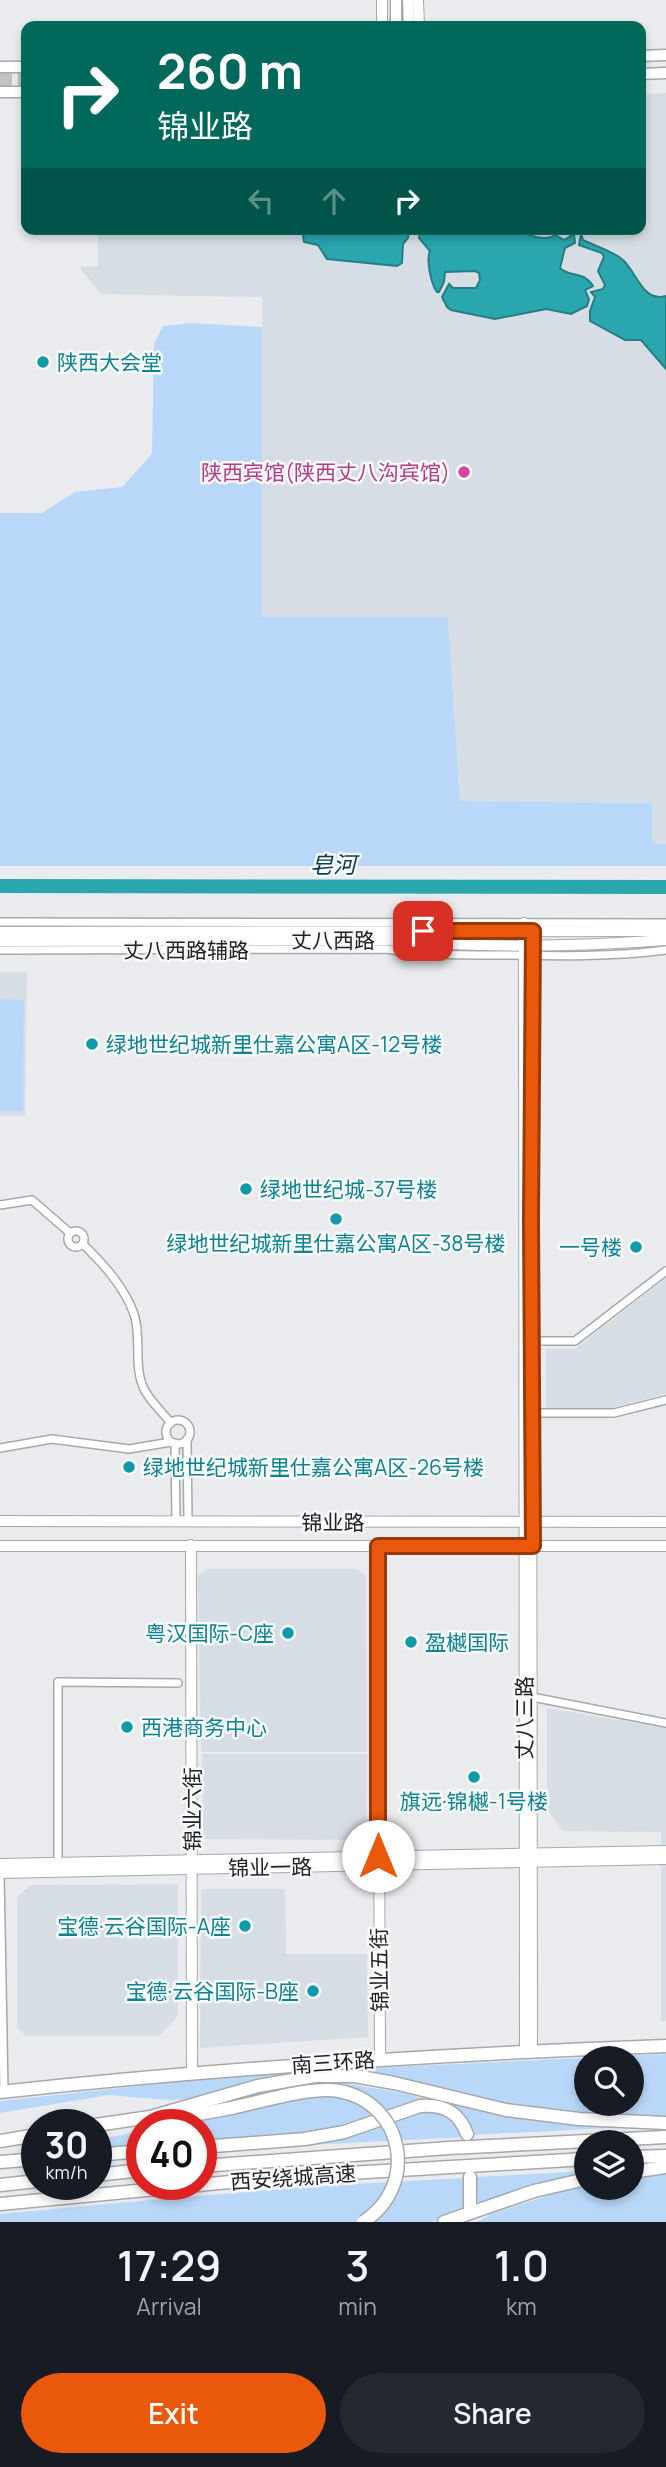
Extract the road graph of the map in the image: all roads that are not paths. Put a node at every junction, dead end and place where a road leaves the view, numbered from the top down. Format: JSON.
{"nodes":[{"id":1,"x":382,"y":0,"type":"edge"},
{"id":2,"x":396,"y":0,"type":"edge"},
{"id":3,"x":408,"y":0,"type":"edge"},
{"id":4,"x":418,"y":0,"type":"edge"},
{"id":5,"x":382,"y":21,"type":"edge"},
{"id":6,"x":396,"y":21,"type":"edge"},
{"id":7,"x":409,"y":21,"type":"edge"},
{"id":8,"x":419,"y":21,"type":"edge"},
{"id":9,"x":666,"y":55,"type":"edge"},
{"id":10,"x":646,"y":56,"type":"edge"},
{"id":11,"x":0,"y":67,"type":"edge"},
{"id":12,"x":21,"y":67,"type":"edge"},
{"id":13,"x":666,"y":73,"type":"edge"},
{"id":14,"x":646,"y":74,"type":"edge"},
{"id":15,"x":0,"y":92,"type":"edge"},
{"id":16,"x":21,"y":92,"type":"edge"},
{"id":17,"x":0,"y":922,"type":"edge"},
{"id":18,"x":666,"y":923,"type":"edge"},
{"id":19,"x":527,"y":928,"type":"junction"},
{"id":20,"x":666,"y":931,"type":"edge"},
{"id":21,"x":0,"y":932,"type":"edge"},
{"id":22,"x":666,"y":940,"type":"edge"},
{"id":23,"x":0,"y":941,"type":"edge"},
{"id":24,"x":529,"y":944,"type":"junction"},
{"id":25,"x":0,"y":950,"type":"edge"},
{"id":26,"x":666,"y":950,"type":"edge"},
{"id":27,"x":529,"y":956,"type":"junction"},
{"id":28,"x":0,"y":1205,"type":"edge"},
{"id":29,"x":70,"y":1233,"type":"junction"},
{"id":30,"x":83,"y":1244,"type":"junction"},
{"id":31,"x":666,"y":1272,"type":"edge"},
{"id":32,"x":532,"y":1341,"type":"junction"},
{"id":33,"x":666,"y":1400,"type":"edge"},
{"id":34,"x":533,"y":1413,"type":"junction"},
{"id":35,"x":170,"y":1423,"type":"junction"},
{"id":36,"x":187,"y":1438,"type":"junction"},
{"id":37,"x":173,"y":1443,"type":"junction"},
{"id":38,"x":0,"y":1448,"type":"edge"},
{"id":39,"x":0,"y":1521,"type":"edge"},
{"id":40,"x":176,"y":1521,"type":"junction"},
{"id":41,"x":188,"y":1521,"type":"junction"},
{"id":42,"x":528,"y":1522,"type":"junction"},
{"id":43,"x":666,"y":1522,"type":"edge"},
{"id":44,"x":191,"y":1545,"type":"junction"},
{"id":45,"x":0,"y":1546,"type":"edge"},
{"id":46,"x":378,"y":1546,"type":"junction"},
{"id":47,"x":528,"y":1546,"type":"junction"},
{"id":48,"x":666,"y":1546,"type":"edge"},
{"id":49,"x":178,"y":1683,"type":"dead end"},
{"id":50,"x":532,"y":1697,"type":"junction"},
{"id":51,"x":666,"y":1723,"type":"edge"},
{"id":52,"x":666,"y":1851,"type":"edge"},
{"id":53,"x":529,"y":1858,"type":"junction"},
{"id":54,"x":378,"y":1860,"type":"junction"},
{"id":55,"x":666,"y":1860,"type":"edge"},
{"id":56,"x":0,"y":1864,"type":"edge"},
{"id":57,"x":192,"y":1865,"type":"junction"},
{"id":58,"x":57,"y":1867,"type":"junction"},
{"id":59,"x":0,"y":1873,"type":"edge"},
{"id":60,"x":666,"y":2046,"type":"edge"},
{"id":61,"x":528,"y":2051,"type":"junction"},
{"id":62,"x":380,"y":2059,"type":"junction"},
{"id":63,"x":192,"y":2073,"type":"junction"},
{"id":64,"x":2,"y":2091,"type":"edge"},
{"id":65,"x":178,"y":2109,"type":"edge"},
{"id":66,"x":217,"y":2111,"type":"edge"},
{"id":67,"x":666,"y":2123,"type":"edge"},
{"id":68,"x":467,"y":2134,"type":"dead end"},
{"id":69,"x":666,"y":2137,"type":"edge"},
{"id":70,"x":21,"y":2138,"type":"edge"},
{"id":71,"x":0,"y":2141,"type":"edge"},
{"id":72,"x":217,"y":2146,"type":"edge"},
{"id":73,"x":666,"y":2156,"type":"edge"},
{"id":74,"x":644,"y":2157,"type":"edge"},
{"id":75,"x":21,"y":2160,"type":"edge"},
{"id":76,"x":574,"y":2160,"type":"edge"},
{"id":77,"x":0,"y":2162,"type":"edge"},
{"id":78,"x":217,"y":2165,"type":"edge"},
{"id":79,"x":666,"y":2167,"type":"edge"},
{"id":80,"x":644,"y":2170,"type":"edge"},
{"id":81,"x":21,"y":2176,"type":"edge"},
{"id":82,"x":0,"y":2177,"type":"edge"},
{"id":83,"x":470,"y":2177,"type":"dead end"},
{"id":84,"x":574,"y":2182,"type":"edge"},
{"id":85,"x":21,"y":2183,"type":"edge"},
{"id":86,"x":0,"y":2185,"type":"edge"},
{"id":87,"x":0,"y":2204,"type":"edge"},
{"id":88,"x":468,"y":2216,"type":"edge"},
{"id":89,"x":363,"y":2222,"type":"edge"},
{"id":90,"x":444,"y":2222,"type":"edge"}],
"edges":[{"from":1,"to":5,"type":"street"},
{"from":2,"to":6,"type":"main road"},
{"from":3,"to":7,"type":"main road"},
{"from":4,"to":8,"type":"street"},
{"from":9,"to":10,"type":"main road"},
{"from":11,"to":12,"type":"main road"},
{"from":13,"to":14,"type":"main road"},
{"from":15,"to":16,"type":"main road"},
{"from":17,"to":19,"type":"street","name":"丈八西路辅路"},
{"from":18,"to":19,"type":"street","name":"丈八西路辅路"},
{"from":19,"to":20,"type":"street","name":"丈八西路"},
{"from":19,"to":21,"type":"street","name":"丈八西路"},
{"from":19,"to":24,"type":"street","name":"丈八三路"},
{"from":22,"to":24,"type":"street","name":"丈八西路"},
{"from":23,"to":24,"type":"street","name":"丈八西路"},
{"from":24,"to":27,"type":"street","name":"丈八三路"},
{"from":25,"to":27,"type":"street","name":"丈八西路辅路"},
{"from":26,"to":27,"type":"street","name":"丈八西路辅路"},
{"from":27,"to":32,"type":"street","name":"丈八三路"},
{"from":27,"to":42,"type":"street","name":"丈八三路"},
{"from":28,"to":29,"type":"street"},
{"from":29,"to":30,"type":"street"},
{"from":29,"to":30,"type":"street"},
{"from":30,"to":35,"type":"street"},
{"from":31,"to":32,"type":"street"},
{"from":32,"to":34,"type":"street","name":"丈八三路"},
{"from":33,"to":34,"type":"street"},
{"from":34,"to":42,"type":"street","name":"丈八三路"},
{"from":35,"to":36,"type":"street"},
{"from":35,"to":37,"type":"street"},
{"from":36,"to":37,"type":"street"},
{"from":36,"to":41,"type":"street"},
{"from":37,"to":38,"type":"street"},
{"from":37,"to":40,"type":"street"},
{"from":39,"to":40,"type":"street","name":"锦业路"},
{"from":40,"to":41,"type":"street","name":"锦业路"},
{"from":41,"to":42,"type":"street","name":"锦业路"},
{"from":42,"to":43,"type":"street","name":"锦业路"},
{"from":42,"to":47,"type":"street","name":"丈八三路"},
{"from":44,"to":45,"type":"street","name":"锦业路"},
{"from":44,"to":46,"type":"street","name":"锦业路"},
{"from":44,"to":57,"type":"street","name":"锦业六街"},
{"from":46,"to":47,"type":"street","name":"锦业路"},
{"from":46,"to":54,"type":"street","name":"锦业五街"},
{"from":47,"to":48,"type":"street","name":"锦业路"},
{"from":47,"to":50,"type":"street","name":"丈八三路"},
{"from":47,"to":53,"type":"street","name":"丈八三路"},
{"from":49,"to":58,"type":"street"},
{"from":50,"to":51,"type":"street"},
{"from":50,"to":53,"type":"street","name":"丈八三路"},
{"from":52,"to":53,"type":"street","name":"锦业一路"},
{"from":53,"to":54,"type":"street","name":"锦业一路"},
{"from":53,"to":55,"type":"street","name":"锦业一路"},
{"from":53,"to":61,"type":"street","name":"丈八三路"},
{"from":54,"to":57,"type":"street","name":"锦业一路"},
{"from":54,"to":62,"type":"street","name":"锦业五街"},
{"from":56,"to":58,"type":"street","name":"锦业一路"},
{"from":57,"to":58,"type":"street","name":"锦业一路"},
{"from":57,"to":63,"type":"street","name":"锦业六街"},
{"from":58,"to":59,"type":"street","name":"锦业一路"},
{"from":59,"to":64,"type":"street"},
{"from":60,"to":61,"type":"highway","name":"南三环路"},
{"from":61,"to":62,"type":"highway","name":"南三环路"},
{"from":62,"to":63,"type":"highway","name":"南三环路"},
{"from":63,"to":64,"type":"highway","name":"南三环路"},
{"from":65,"to":67,"type":"highway"},
{"from":66,"to":89,"type":"highway","bridge":true},
{"from":68,"to":72,"type":"highway"},
{"from":69,"to":78,"type":"highway","name":"西安绕城高速"},
{"from":70,"to":71,"type":"highway"},
{"from":73,"to":74,"type":"highway"},
{"from":75,"to":77,"type":"highway"},
{"from":76,"to":87,"type":"highway","name":"西安绕城高速"},
{"from":79,"to":80,"type":"highway"},
{"from":81,"to":82,"type":"highway"},
{"from":83,"to":88,"type":"highway"},
{"from":84,"to":90,"type":"highway"},
{"from":85,"to":86,"type":"highway"}]}
